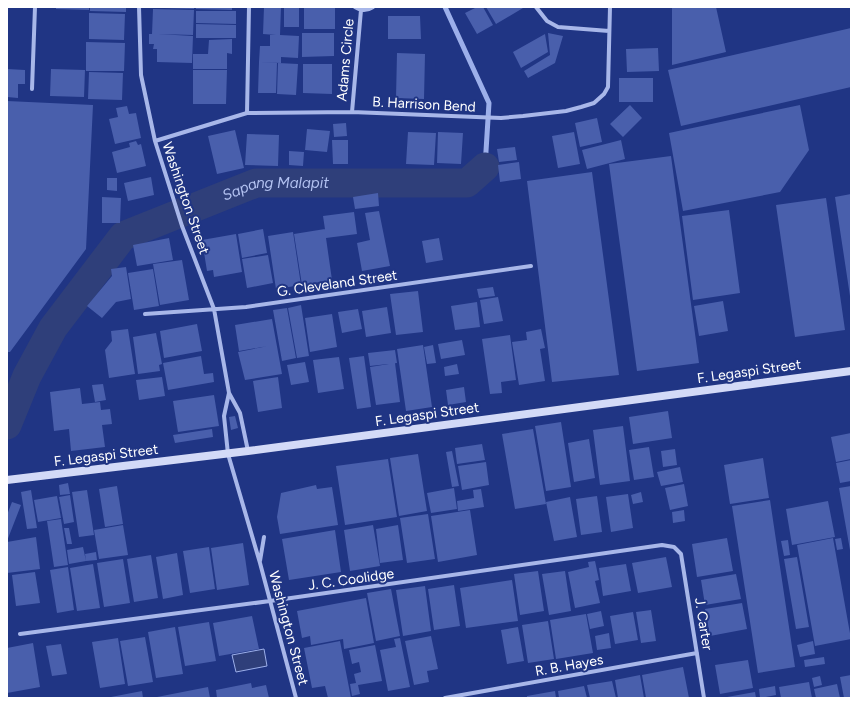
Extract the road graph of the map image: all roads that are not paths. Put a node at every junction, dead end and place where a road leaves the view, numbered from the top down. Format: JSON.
{"nodes":[{"id":1,"x":35,"y":7,"type":"edge"},
{"id":2,"x":139,"y":7,"type":"edge"},
{"id":3,"x":249,"y":7,"type":"edge"},
{"id":4,"x":355,"y":7,"type":"edge"},
{"id":5,"x":373,"y":7,"type":"edge"},
{"id":6,"x":536,"y":7,"type":"edge"},
{"id":7,"x":610,"y":7,"type":"edge"},
{"id":8,"x":361,"y":10,"type":"junction"},
{"id":9,"x":609,"y":31,"type":"junction"},
{"id":10,"x":32,"y":89,"type":"dead end"},
{"id":11,"x":352,"y":112,"type":"junction"},
{"id":12,"x":247,"y":113,"type":"junction"},
{"id":13,"x":155,"y":141,"type":"junction"},
{"id":14,"x":531,"y":266,"type":"dead end"},
{"id":15,"x":214,"y":309,"type":"junction"},
{"id":16,"x":145,"y":314,"type":"dead end"},
{"id":17,"x":851,"y":371,"type":"edge"},
{"id":18,"x":229,"y":392,"type":"junction"},
{"id":19,"x":248,"y":452,"type":"junction"},
{"id":20,"x":228,"y":454,"type":"junction"},
{"id":21,"x":7,"y":480,"type":"edge"},
{"id":22,"x":264,"y":537,"type":"dead end"},
{"id":23,"x":681,"y":554,"type":"joint"},
{"id":24,"x":260,"y":563,"type":"junction"},
{"id":25,"x":270,"y":601,"type":"junction"},
{"id":26,"x":20,"y":634,"type":"dead end"},
{"id":27,"x":697,"y":653,"type":"junction"},
{"id":28,"x":296,"y":698,"type":"edge"},
{"id":29,"x":445,"y":698,"type":"edge"},
{"id":30,"x":704,"y":698,"type":"edge"}],
"edges":[{"from":1,"to":10,"type":"street"},
{"from":2,"to":13,"type":"street","name":"Washington Street"},
{"from":3,"to":12,"type":"street"},
{"from":4,"to":8,"type":"street"},
{"from":5,"to":8,"type":"street"},
{"from":6,"to":9,"type":"street"},
{"from":7,"to":9,"type":"street","name":"B. Harrison Bend"},
{"from":8,"to":11,"type":"street","name":"Adams Circle"},
{"from":9,"to":11,"type":"street","name":"B. Harrison Bend"},
{"from":11,"to":12,"type":"street","name":"B. Harrison Bend"},
{"from":12,"to":13,"type":"street","name":"B. Harrison Bend"},
{"from":13,"to":15,"type":"street","name":"Washington Street"},
{"from":14,"to":15,"type":"street","name":"G. Cleveland Street"},
{"from":15,"to":16,"type":"street","name":"G. Cleveland Street"},
{"from":15,"to":18,"type":"street","name":"Washington Street"},
{"from":17,"to":19,"type":"main road","name":"F. Legaspi Street"},
{"from":18,"to":19,"type":"street","name":"Washington Street"},
{"from":18,"to":20,"type":"street","name":"Washington Street"},
{"from":19,"to":20,"type":"main road","name":"F. Legaspi Street"},
{"from":20,"to":21,"type":"main road","name":"F. Legaspi Street"},
{"from":20,"to":24,"type":"street","name":"Washington Street"},
{"from":22,"to":24,"type":"street","name":"Washington Street"},
{"from":23,"to":25,"type":"street","name":"J. C. Coolidge"},
{"from":23,"to":27,"type":"street","name":"J. Carter"},
{"from":24,"to":25,"type":"street","name":"Washington Street"},
{"from":25,"to":26,"type":"street","name":"J. C. Coolidge"},
{"from":25,"to":28,"type":"street","name":"Washington Street"},
{"from":27,"to":29,"type":"street","name":"R. B. Hayes"},
{"from":27,"to":30,"type":"street","name":"J. Carter"}]}
